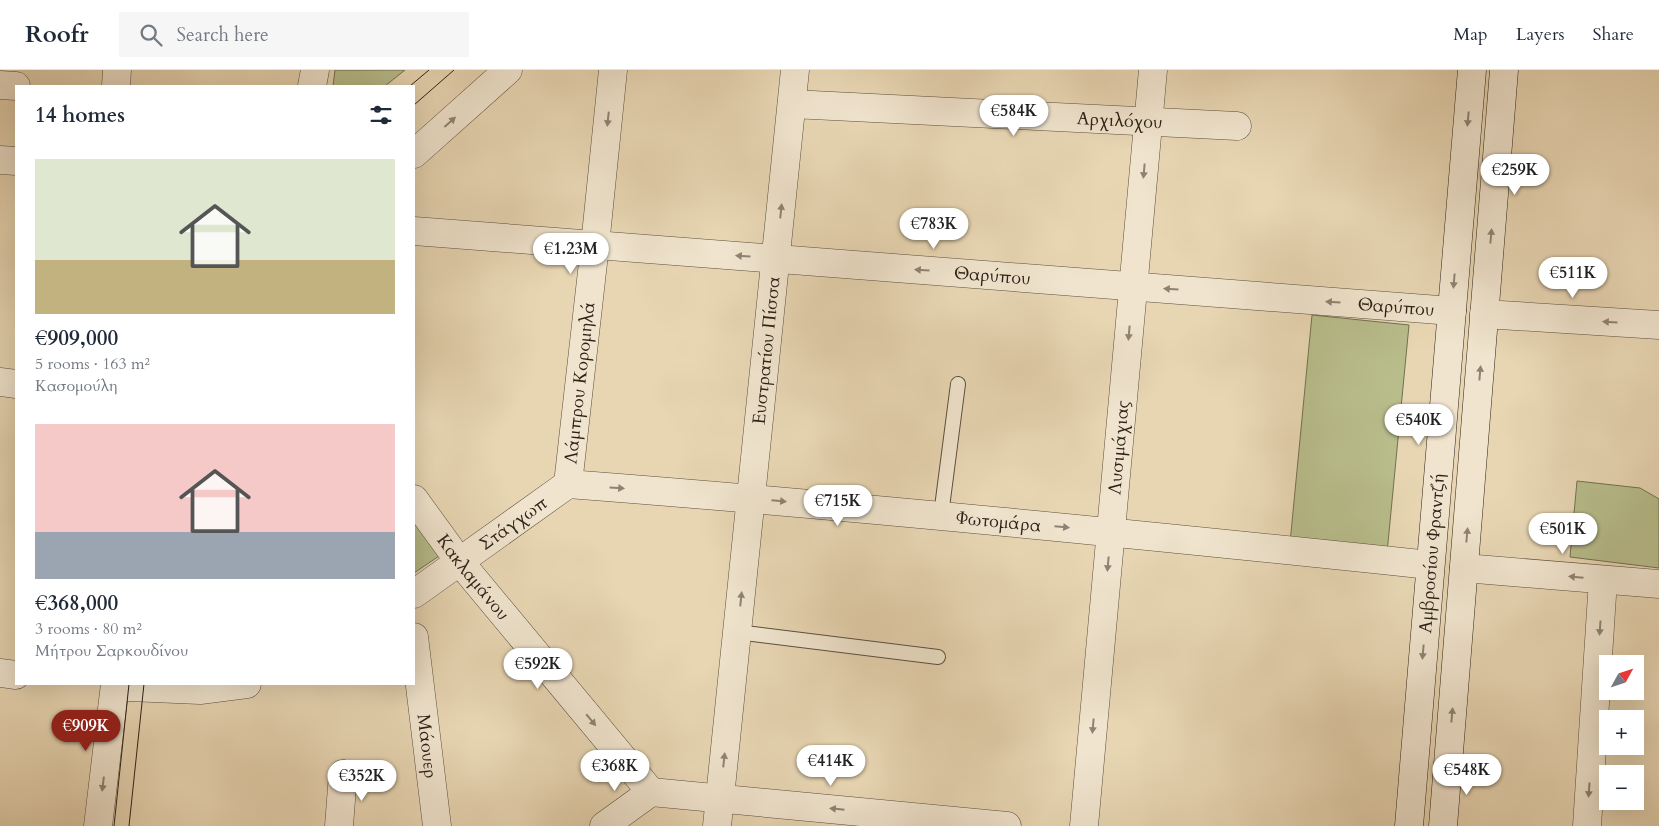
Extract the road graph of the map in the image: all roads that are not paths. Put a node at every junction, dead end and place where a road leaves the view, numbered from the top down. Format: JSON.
{"nodes":[{"id":1,"x":118,"y":70,"type":"edge"},
{"id":2,"x":315,"y":70,"type":"edge"},
{"id":3,"x":508,"y":70,"type":"edge"},
{"id":4,"x":613,"y":70,"type":"edge"},
{"id":5,"x":796,"y":70,"type":"edge"},
{"id":6,"x":1153,"y":70,"type":"edge"},
{"id":7,"x":1472,"y":70,"type":"edge"},
{"id":8,"x":1504,"y":70,"type":"edge"},
{"id":9,"x":0,"y":85,"type":"edge"},
{"id":10,"x":116,"y":85,"type":"edge"},
{"id":11,"x":312,"y":85,"type":"edge"},
{"id":12,"x":15,"y":86,"type":"edge"},
{"id":13,"x":792,"y":104,"type":"junction"},
{"id":14,"x":1148,"y":122,"type":"junction"},
{"id":15,"x":1237,"y":126,"type":"dead end"},
{"id":16,"x":415,"y":153,"type":"edge"},
{"id":17,"x":0,"y":160,"type":"edge"},
{"id":18,"x":15,"y":161,"type":"edge"},
{"id":19,"x":415,"y":231,"type":"edge"},
{"id":20,"x":595,"y":245,"type":"junction"},
{"id":21,"x":776,"y":259,"type":"junction"},
{"id":22,"x":1133,"y":286,"type":"junction"},
{"id":23,"x":1452,"y":311,"type":"junction"},
{"id":24,"x":1484,"y":314,"type":"junction"},
{"id":25,"x":1659,"y":325,"type":"edge"},
{"id":26,"x":0,"y":382,"type":"edge"},
{"id":27,"x":15,"y":384,"type":"edge"},
{"id":28,"x":958,"y":384,"type":"dead end"},
{"id":29,"x":568,"y":484,"type":"junction"},
{"id":30,"x":751,"y":498,"type":"junction"},
{"id":31,"x":415,"y":500,"type":"edge"},
{"id":32,"x":941,"y":516,"type":"junction"},
{"id":33,"x":1111,"y":531,"type":"junction"},
{"id":34,"x":458,"y":561,"type":"junction"},
{"id":35,"x":1430,"y":565,"type":"junction"},
{"id":36,"x":1464,"y":568,"type":"junction"},
{"id":37,"x":1603,"y":580,"type":"junction"},
{"id":38,"x":1659,"y":584,"type":"edge"},
{"id":39,"x":415,"y":593,"type":"edge"},
{"id":40,"x":737,"y":632,"type":"junction"},
{"id":41,"x":415,"y":646,"type":"edge"},
{"id":42,"x":938,"y":656,"type":"dead end"},
{"id":43,"x":0,"y":673,"type":"edge"},
{"id":44,"x":15,"y":675,"type":"edge"},
{"id":45,"x":116,"y":685,"type":"edge"},
{"id":46,"x":120,"y":685,"type":"edge"},
{"id":47,"x":239,"y":685,"type":"edge"},
{"id":48,"x":343,"y":774,"type":"dead end"},
{"id":49,"x":651,"y":792,"type":"junction"},
{"id":50,"x":720,"y":798,"type":"junction"},
{"id":51,"x":98,"y":826,"type":"edge"},
{"id":52,"x":339,"y":826,"type":"edge"},
{"id":53,"x":436,"y":826,"type":"edge"},
{"id":54,"x":604,"y":826,"type":"edge"},
{"id":55,"x":717,"y":826,"type":"edge"},
{"id":56,"x":1007,"y":826,"type":"edge"},
{"id":57,"x":1084,"y":826,"type":"edge"},
{"id":58,"x":1409,"y":826,"type":"edge"},
{"id":59,"x":1443,"y":826,"type":"edge"},
{"id":60,"x":1587,"y":826,"type":"edge"}],
"edges":[{"from":1,"to":10,"type":"street"},
{"from":2,"to":11,"type":"street"},
{"from":16,"to":3,"type":"street","one_way":true},
{"from":4,"to":20,"type":"street","name":"Λάμπρου Κορομηλά","one_way":true},
{"from":5,"to":13,"type":"street","name":"Ευστρατίου Πίσσα"},
{"from":6,"to":14,"type":"street","name":"Λυσιμάχιας"},
{"from":7,"to":23,"type":"street","name":"Αμβροσίου Φραντζή","one_way":true},
{"from":24,"to":8,"type":"street","name":"Αμβροσίου Φραντζή","one_way":true},
{"from":9,"to":12,"type":"street"},
{"from":13,"to":14,"type":"street","name":"Αρχιλόχου"},
{"from":21,"to":13,"type":"street","name":"Ευστρατίου Πίσσα","one_way":true},
{"from":14,"to":15,"type":"street","name":"Αρχιλόχου"},
{"from":14,"to":22,"type":"street","name":"Λυσιμάχιας","one_way":true},
{"from":17,"to":18,"type":"street"},
{"from":19,"to":20,"type":"street","name":"Θαρύπου"},
{"from":21,"to":20,"type":"street","name":"Θαρύπου","one_way":true},
{"from":20,"to":29,"type":"street","name":"Λάμπρου Κορομηλά"},
{"from":22,"to":21,"type":"street","name":"Θαρύπου","one_way":true},
{"from":21,"to":30,"type":"street","name":"Ευστρατίου Πίσσα"},
{"from":23,"to":22,"type":"street","name":"Θαρύπου","one_way":true},
{"from":22,"to":33,"type":"street","name":"Λυσιμάχιας","one_way":true},
{"from":23,"to":35,"type":"street","name":"Αμβροσίου Φραντζή"},
{"from":25,"to":24,"type":"street","one_way":true},
{"from":36,"to":24,"type":"street","name":"Αμβροσίου Φραντζή","one_way":true},
{"from":26,"to":27,"type":"street"},
{"from":28,"to":32,"type":"lane"},
{"from":29,"to":30,"type":"street","name":"Φωτομάρα","one_way":true},
{"from":29,"to":34,"type":"street","name":"Στάγχωπ"},
{"from":30,"to":32,"type":"street","name":"Φωτομάρα","one_way":true},
{"from":40,"to":30,"type":"street","name":"Ευστρατίου Πίσσα","one_way":true},
{"from":31,"to":34,"type":"street","name":"Κακλαμάνου"},
{"from":32,"to":33,"type":"street","name":"Φωτομάρα","one_way":true},
{"from":33,"to":35,"type":"street","name":"Φωτομάρα"},
{"from":33,"to":57,"type":"street","name":"Λυσιμάχιας","one_way":true},
{"from":34,"to":39,"type":"street","name":"Στάγχωπ"},
{"from":34,"to":49,"type":"street","name":"Κακλαμάνου","one_way":true},
{"from":35,"to":58,"type":"street","name":"Αμβροσίου Φραντζή","one_way":true},
{"from":37,"to":36,"type":"street","one_way":true},
{"from":59,"to":36,"type":"street","name":"Αμβροσίου Φραντζή","one_way":true},
{"from":37,"to":38,"type":"street"},
{"from":37,"to":60,"type":"street","one_way":true},
{"from":40,"to":42,"type":"lane"},
{"from":50,"to":40,"type":"street","name":"Ευστρατίου Πίσσα","one_way":true},
{"from":41,"to":53,"type":"street","name":"Μάουερ"},
{"from":43,"to":44,"type":"street"},
{"from":45,"to":51,"type":"street","one_way":true},
{"from":46,"to":47,"type":"street"},
{"from":48,"to":52,"type":"street"},
{"from":49,"to":50,"type":"street"},
{"from":49,"to":54,"type":"street"},
{"from":50,"to":55,"type":"street","name":"Ευστρατίου Πίσσα"},
{"from":56,"to":50,"type":"street","one_way":true}]}
